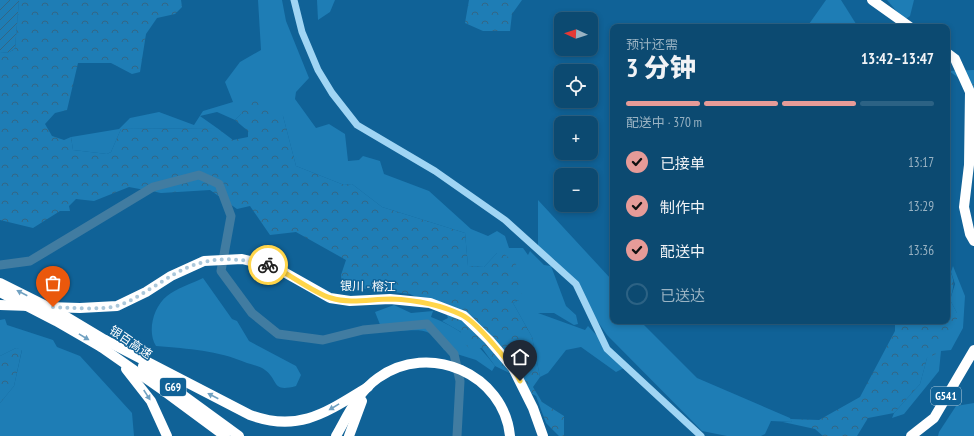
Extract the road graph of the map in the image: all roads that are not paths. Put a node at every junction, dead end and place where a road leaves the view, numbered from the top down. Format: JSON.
{"nodes":[{"id":1,"x":294,"y":0,"type":"edge"},
{"id":2,"x":872,"y":0,"type":"edge"},
{"id":3,"x":906,"y":24,"type":"edge"},
{"id":4,"x":950,"y":55,"type":"edge"},
{"id":5,"x":974,"y":242,"type":"edge"},
{"id":6,"x":0,"y":283,"type":"edge"},
{"id":7,"x":0,"y":292,"type":"edge"},
{"id":8,"x":0,"y":305,"type":"edge"},
{"id":9,"x":103,"y":343,"type":"junction"},
{"id":10,"x":974,"y":350,"type":"edge"},
{"id":11,"x":431,"y":364,"type":"junction"},
{"id":12,"x":470,"y":376,"type":"junction"},
{"id":13,"x":368,"y":387,"type":"junction"},
{"id":14,"x":362,"y":401,"type":"junction"},
{"id":15,"x":166,"y":436,"type":"edge"},
{"id":16,"x":225,"y":436,"type":"edge"},
{"id":17,"x":239,"y":436,"type":"edge"},
{"id":18,"x":336,"y":436,"type":"edge"},
{"id":19,"x":341,"y":436,"type":"edge"},
{"id":20,"x":349,"y":436,"type":"edge"},
{"id":21,"x":504,"y":436,"type":"edge"},
{"id":22,"x":510,"y":436,"type":"edge"},
{"id":23,"x":543,"y":436,"type":"edge"},
{"id":24,"x":701,"y":436,"type":"edge"},
{"id":25,"x":911,"y":436,"type":"edge"}],
"edges":[{"from":1,"to":24,"type":"street"},
{"from":2,"to":3,"type":"highway"},
{"from":4,"to":5,"type":"highway"},
{"from":9,"to":6,"type":"highway","name":"银百高速","number":"G69","one_way":true,"bridge":true},
{"from":7,"to":9,"type":"highway","name":"银百高速","number":"G69","one_way":true,"bridge":true},
{"from":8,"to":23,"type":"highway","name":"银川 - 榕江"},
{"from":13,"to":9,"type":"highway","one_way":true},
{"from":9,"to":15,"type":"highway","one_way":true},
{"from":9,"to":16,"type":"highway","name":"银百高速","number":"G69"},
{"from":9,"to":17,"type":"highway","name":"银百高速","number":"G69"},
{"from":10,"to":25,"type":"highway","number":"G541"},
{"from":11,"to":12,"type":"highway"},
{"from":11,"to":13,"type":"highway"},
{"from":11,"to":14,"type":"highway"},
{"from":12,"to":21,"type":"highway"},
{"from":12,"to":22,"type":"highway"},
{"from":13,"to":18,"type":"highway"},
{"from":14,"to":19,"type":"highway"},
{"from":14,"to":20,"type":"highway"}]}
